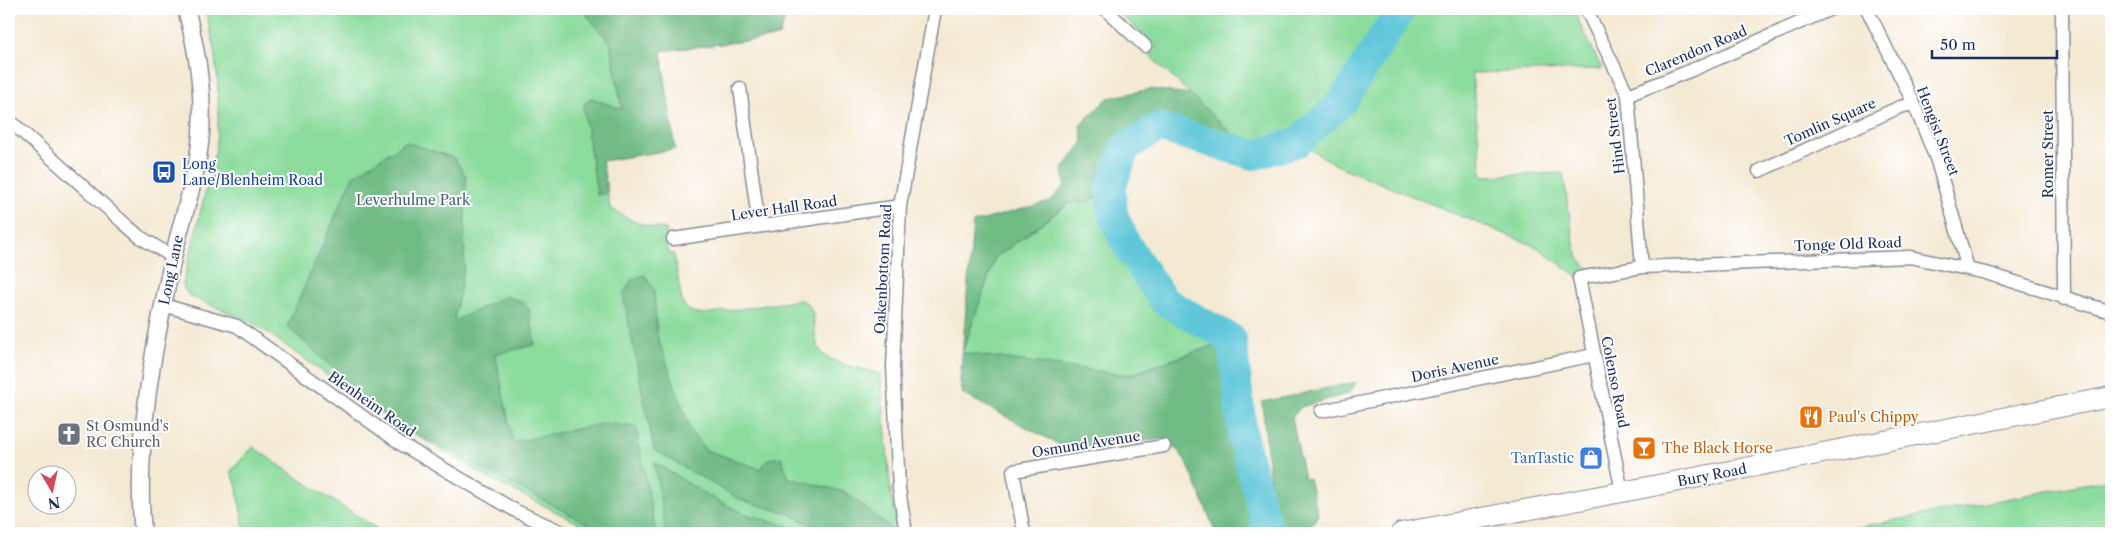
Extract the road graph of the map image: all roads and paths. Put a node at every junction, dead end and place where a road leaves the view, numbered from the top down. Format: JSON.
{"nodes":[{"id":1,"x":186,"y":9,"type":"edge"},
{"id":2,"x":936,"y":9,"type":"edge"},
{"id":3,"x":1105,"y":9,"type":"edge"},
{"id":4,"x":1586,"y":9,"type":"edge"},
{"id":5,"x":1831,"y":9,"type":"edge"},
{"id":6,"x":1869,"y":9,"type":"edge"},
{"id":7,"x":2062,"y":9,"type":"edge"},
{"id":8,"x":1145,"y":46,"type":"dead end"},
{"id":9,"x":740,"y":88,"type":"dead end"},
{"id":10,"x":1628,"y":95,"type":"junction"},
{"id":11,"x":1914,"y":104,"type":"junction"},
{"id":12,"x":9,"y":120,"type":"edge"},
{"id":13,"x":1760,"y":171,"type":"dead end"},
{"id":14,"x":900,"y":206,"type":"junction"},
{"id":15,"x":759,"y":226,"type":"junction"},
{"id":16,"x":673,"y":239,"type":"dead end"},
{"id":17,"x":173,"y":257,"type":"junction"},
{"id":18,"x":1642,"y":267,"type":"junction"},
{"id":19,"x":1968,"y":269,"type":"junction"},
{"id":20,"x":1579,"y":278,"type":"joint"},
{"id":21,"x":2064,"y":299,"type":"junction"},
{"id":22,"x":163,"y":305,"type":"junction"},
{"id":23,"x":2111,"y":312,"type":"edge"},
{"id":24,"x":1594,"y":355,"type":"junction"},
{"id":25,"x":2111,"y":397,"type":"edge"},
{"id":26,"x":1321,"y":411,"type":"dead end"},
{"id":27,"x":1164,"y":446,"type":"dead end"},
{"id":28,"x":1622,"y":492,"type":"junction"},
{"id":29,"x":143,"y":533,"type":"edge"},
{"id":30,"x":564,"y":533,"type":"edge"},
{"id":31,"x":906,"y":533,"type":"edge"},
{"id":32,"x":1024,"y":533,"type":"edge"},
{"id":33,"x":1401,"y":533,"type":"edge"}],
"edges":[{"from":1,"to":17,"type":"street","name":"Long Lane"},
{"from":2,"to":14,"type":"street","name":"Oakenbottom Road"},
{"from":3,"to":8,"type":"street"},
{"from":4,"to":10,"type":"street","name":"Hind Street"},
{"from":5,"to":10,"type":"street","name":"Clarendon Road"},
{"from":6,"to":11,"type":"street","name":"Hengist Street"},
{"from":7,"to":21,"type":"street","name":"Romer Street"},
{"from":9,"to":15,"type":"street"},
{"from":10,"to":18,"type":"street","name":"Hind Street"},
{"from":11,"to":13,"type":"street","name":"Tomlin Square"},
{"from":11,"to":19,"type":"street","name":"Hengist Street"},
{"from":12,"to":17,"type":"street"},
{"from":14,"to":15,"type":"street","name":"Lever Hall Road"},
{"from":14,"to":31,"type":"street","name":"Oakenbottom Road"},
{"from":15,"to":16,"type":"street","name":"Lever Hall Road"},
{"from":17,"to":22,"type":"street","name":"Long Lane"},
{"from":18,"to":19,"type":"street","name":"Tonge Old Road"},
{"from":18,"to":20,"type":"street","name":"Tonge Old Road"},
{"from":19,"to":21,"type":"street","name":"Tonge Old Road"},
{"from":20,"to":24,"type":"street","name":"Colenso Road"},
{"from":21,"to":23,"type":"street","name":"Tonge Old Road"},
{"from":22,"to":29,"type":"street","name":"Long Lane"},
{"from":22,"to":30,"type":"street","name":"Blenheim Road"},
{"from":24,"to":26,"type":"street","name":"Doris Avenue"},
{"from":24,"to":28,"type":"street","name":"Colenso Road"},
{"from":25,"to":28,"type":"main road","name":"Bury Road"},
{"from":27,"to":32,"type":"street","name":"Osmund Avenue"},
{"from":28,"to":33,"type":"main road","name":"Bury Road"}]}
